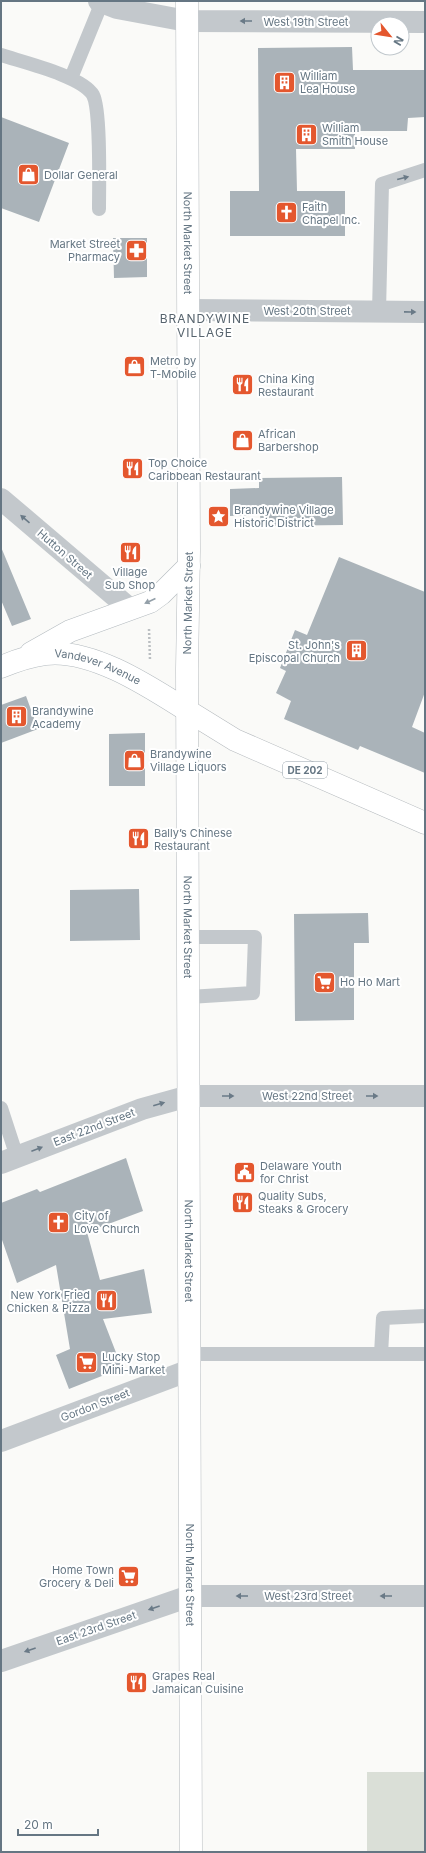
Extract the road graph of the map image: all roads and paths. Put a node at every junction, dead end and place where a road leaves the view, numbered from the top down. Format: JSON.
{"nodes":[{"id":1,"x":100,"y":2,"type":"edge"},
{"id":2,"x":187,"y":11,"type":"edge"},
{"id":3,"x":425,"y":22,"type":"edge"},
{"id":4,"x":1,"y":56,"type":"edge"},
{"id":5,"x":71,"y":78,"type":"junction"},
{"id":6,"x":425,"y":170,"type":"edge"},
{"id":7,"x":99,"y":208,"type":"dead end"},
{"id":8,"x":189,"y":310,"type":"junction"},
{"id":9,"x":379,"y":312,"type":"junction"},
{"id":10,"x":425,"y":312,"type":"edge"},
{"id":11,"x":1,"y":499,"type":"edge"},
{"id":12,"x":189,"y":566,"type":"junction"},
{"id":13,"x":129,"y":608,"type":"junction"},
{"id":14,"x":149,"y":625,"type":"dead end"},
{"id":15,"x":9,"y":664,"type":"edge"},
{"id":16,"x":150,"y":664,"type":"dead end"},
{"id":17,"x":188,"y":711,"type":"junction"},
{"id":18,"x":425,"y":823,"type":"edge"},
{"id":19,"x":188,"y":937,"type":"junction"},
{"id":20,"x":189,"y":997,"type":"junction"},
{"id":21,"x":189,"y":1096,"type":"junction"},
{"id":22,"x":425,"y":1096,"type":"edge"},
{"id":23,"x":1,"y":1108,"type":"edge"},
{"id":24,"x":9,"y":1160,"type":"edge"},
{"id":25,"x":425,"y":1316,"type":"edge"},
{"id":26,"x":381,"y":1354,"type":"junction"},
{"id":27,"x":425,"y":1354,"type":"edge"},
{"id":28,"x":190,"y":1362,"type":"junction"},
{"id":29,"x":1,"y":1441,"type":"edge"},
{"id":30,"x":190,"y":1596,"type":"junction"},
{"id":31,"x":425,"y":1596,"type":"edge"},
{"id":32,"x":1,"y":1660,"type":"edge"},
{"id":33,"x":191,"y":1852,"type":"edge"}],
"edges":[{"from":1,"to":2,"type":"street","name":"West 19th Street"},
{"from":1,"to":5,"type":"lane"},
{"from":3,"to":2,"type":"street","name":"West 19th Street","one_way":true},
{"from":2,"to":8,"type":"main road","name":"North Market Street"},
{"from":4,"to":5,"type":"lane"},
{"from":5,"to":7,"type":"lane"},
{"from":9,"to":6,"type":"lane","one_way":true},
{"from":8,"to":9,"type":"street","name":"West 20th Street"},
{"from":8,"to":12,"type":"main road","name":"North Market Street"},
{"from":9,"to":10,"type":"street","name":"West 20th Street","one_way":true},
{"from":13,"to":11,"type":"street","name":"Hutton Street","one_way":true},
{"from":12,"to":13,"type":"main road","one_way":true},
{"from":12,"to":17,"type":"main road","name":"North Market Street"},
{"from":13,"to":15,"type":"main road"},
{"from":14,"to":16,"type":"path"},
{"from":15,"to":17,"type":"main road","name":"Vandever Avenue"},
{"from":17,"to":18,"type":"main road","number":"DE 202"},
{"from":17,"to":19,"type":"main road","name":"North Market Street"},
{"from":19,"to":20,"type":"main road","name":"North Market Street"},
{"from":19,"to":20,"type":"lane"},
{"from":20,"to":21,"type":"main road","name":"North Market Street"},
{"from":21,"to":22,"type":"street","name":"West 22nd Street","one_way":true},
{"from":24,"to":21,"type":"street","name":"East 22nd Street","one_way":true},
{"from":21,"to":28,"type":"main road","name":"North Market Street"},
{"from":23,"to":24,"type":"lane"},
{"from":25,"to":26,"type":"lane"},
{"from":26,"to":27,"type":"lane"},
{"from":26,"to":28,"type":"lane"},
{"from":28,"to":29,"type":"street","name":"Gordon Street"},
{"from":28,"to":30,"type":"main road","name":"North Market Street"},
{"from":31,"to":30,"type":"street","name":"West 23rd Street","one_way":true},
{"from":30,"to":32,"type":"street","name":"East 23rd Street","one_way":true},
{"from":30,"to":33,"type":"main road","name":"North Market Street"}]}
